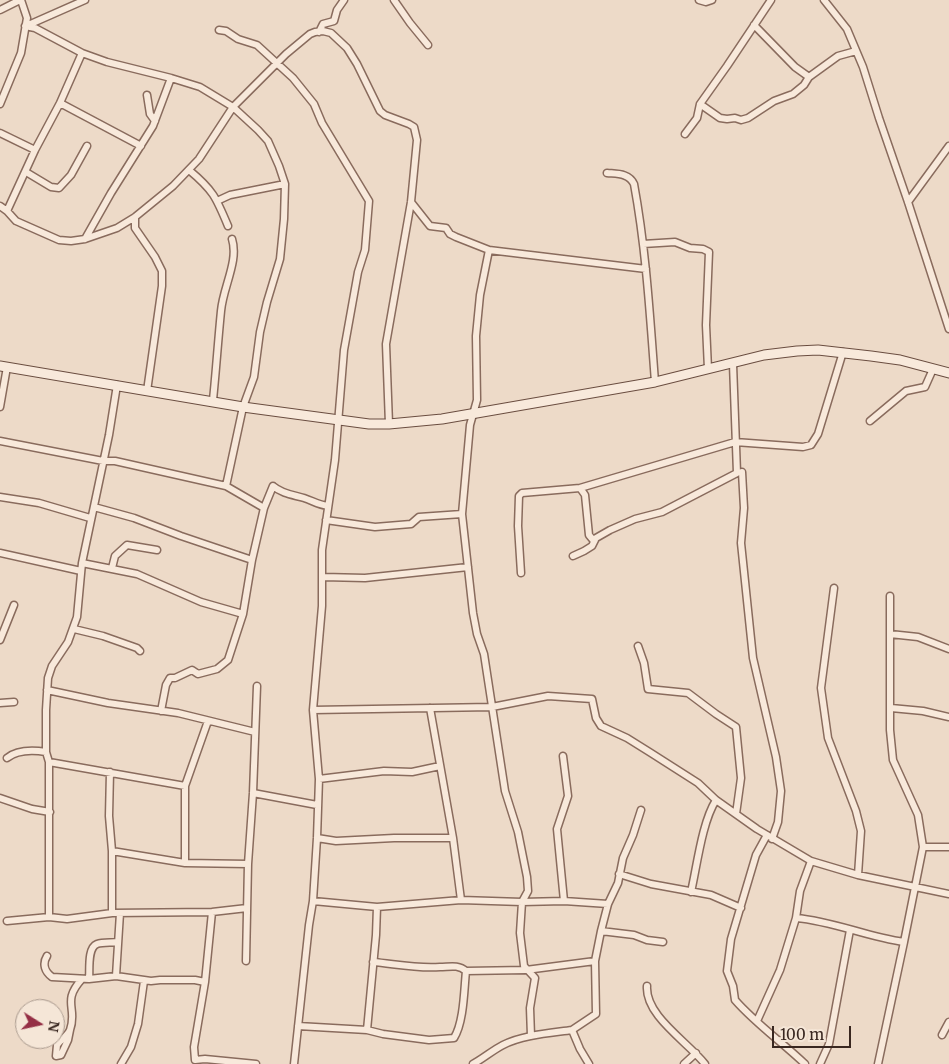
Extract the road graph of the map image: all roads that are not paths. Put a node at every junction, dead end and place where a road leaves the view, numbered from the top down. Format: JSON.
{"nodes":[{"id":1,"x":20,"y":0,"type":"edge"},
{"id":2,"x":86,"y":0,"type":"edge"},
{"id":3,"x":344,"y":0,"type":"edge"},
{"id":4,"x":394,"y":0,"type":"edge"},
{"id":5,"x":699,"y":0,"type":"edge"},
{"id":6,"x":712,"y":0,"type":"edge"},
{"id":7,"x":771,"y":0,"type":"edge"},
{"id":8,"x":824,"y":0,"type":"edge"},
{"id":9,"x":0,"y":10,"type":"edge"},
{"id":10,"x":754,"y":25,"type":"junction"},
{"id":11,"x":25,"y":26,"type":"junction"},
{"id":12,"x":219,"y":30,"type":"dead end"},
{"id":13,"x":319,"y":32,"type":"junction"},
{"id":14,"x":428,"y":45,"type":"dead end"},
{"id":15,"x":856,"y":51,"type":"junction"},
{"id":16,"x":82,"y":53,"type":"junction"},
{"id":17,"x":276,"y":63,"type":"junction"},
{"id":18,"x":809,"y":77,"type":"junction"},
{"id":19,"x":171,"y":78,"type":"junction"},
{"id":20,"x":147,"y":95,"type":"dead end"},
{"id":21,"x":60,"y":103,"type":"junction"},
{"id":22,"x":0,"y":104,"type":"edge"},
{"id":23,"x":700,"y":104,"type":"junction"},
{"id":24,"x":233,"y":107,"type":"junction"},
{"id":25,"x":155,"y":121,"type":"junction"},
{"id":26,"x":0,"y":133,"type":"edge"},
{"id":27,"x":685,"y":134,"type":"dead end"},
{"id":28,"x":87,"y":146,"type":"dead end"},
{"id":29,"x":141,"y":146,"type":"junction"},
{"id":30,"x":949,"y":146,"type":"edge"},
{"id":31,"x":36,"y":150,"type":"junction"},
{"id":32,"x":188,"y":170,"type":"junction"},
{"id":33,"x":26,"y":172,"type":"junction"},
{"id":34,"x":607,"y":173,"type":"dead end"},
{"id":35,"x":285,"y":184,"type":"junction"},
{"id":36,"x":218,"y":201,"type":"junction"},
{"id":37,"x":411,"y":202,"type":"junction"},
{"id":38,"x":908,"y":202,"type":"junction"},
{"id":39,"x":0,"y":206,"type":"edge"},
{"id":40,"x":7,"y":211,"type":"junction"},
{"id":41,"x":135,"y":217,"type":"junction"},
{"id":42,"x":228,"y":226,"type":"dead end"},
{"id":43,"x":86,"y":239,"type":"junction"},
{"id":44,"x":232,"y":239,"type":"dead end"},
{"id":45,"x":643,"y":244,"type":"junction"},
{"id":46,"x":489,"y":250,"type":"junction"},
{"id":47,"x":646,"y":269,"type":"junction"},
{"id":48,"x":949,"y":329,"type":"edge"},
{"id":49,"x":843,"y":352,"type":"junction"},
{"id":50,"x":734,"y":364,"type":"junction"},
{"id":51,"x":4,"y":367,"type":"edge"},
{"id":52,"x":933,"y":368,"type":"junction"},
{"id":53,"x":708,"y":369,"type":"junction"},
{"id":54,"x":949,"y":373,"type":"edge"},
{"id":55,"x":655,"y":382,"type":"junction"},
{"id":56,"x":116,"y":386,"type":"junction"},
{"id":57,"x":148,"y":391,"type":"junction"},
{"id":58,"x":213,"y":400,"type":"junction"},
{"id":59,"x":0,"y":407,"type":"edge"},
{"id":60,"x":243,"y":407,"type":"junction"},
{"id":61,"x":473,"y":413,"type":"junction"},
{"id":62,"x":338,"y":420,"type":"junction"},
{"id":63,"x":870,"y":421,"type":"dead end"},
{"id":64,"x":389,"y":424,"type":"junction"},
{"id":65,"x":0,"y":441,"type":"edge"},
{"id":66,"x":735,"y":442,"type":"junction"},
{"id":67,"x":103,"y":461,"type":"junction"},
{"id":68,"x":742,"y":472,"type":"dead end"},
{"id":69,"x":226,"y":486,"type":"junction"},
{"id":70,"x":580,"y":488,"type":"junction"},
{"id":71,"x":0,"y":497,"type":"edge"},
{"id":72,"x":328,"y":506,"type":"junction"},
{"id":73,"x":94,"y":507,"type":"junction"},
{"id":74,"x":264,"y":508,"type":"junction"},
{"id":75,"x":462,"y":514,"type":"junction"},
{"id":76,"x":90,"y":518,"type":"junction"},
{"id":77,"x":326,"y":520,"type":"junction"},
{"id":78,"x":595,"y":539,"type":"junction"},
{"id":79,"x":158,"y":550,"type":"dead end"},
{"id":80,"x":0,"y":553,"type":"edge"},
{"id":81,"x":573,"y":556,"type":"dead end"},
{"id":82,"x":252,"y":560,"type":"junction"},
{"id":83,"x":82,"y":563,"type":"junction"},
{"id":84,"x":468,"y":567,"type":"junction"},
{"id":85,"x":112,"y":568,"type":"junction"},
{"id":86,"x":81,"y":571,"type":"junction"},
{"id":87,"x":521,"y":573,"type":"dead end"},
{"id":88,"x":323,"y":577,"type":"junction"},
{"id":89,"x":834,"y":588,"type":"dead end"},
{"id":90,"x":890,"y":596,"type":"dead end"},
{"id":91,"x":14,"y":605,"type":"dead end"},
{"id":92,"x":243,"y":614,"type":"junction"},
{"id":93,"x":74,"y":629,"type":"junction"},
{"id":94,"x":890,"y":634,"type":"junction"},
{"id":95,"x":0,"y":640,"type":"edge"},
{"id":96,"x":638,"y":646,"type":"dead end"},
{"id":97,"x":949,"y":649,"type":"edge"},
{"id":98,"x":140,"y":651,"type":"dead end"},
{"id":99,"x":258,"y":686,"type":"dead end"},
{"id":100,"x":47,"y":690,"type":"junction"},
{"id":101,"x":14,"y":702,"type":"dead end"},
{"id":102,"x":0,"y":703,"type":"edge"},
{"id":103,"x":492,"y":707,"type":"junction"},
{"id":104,"x":430,"y":708,"type":"junction"},
{"id":105,"x":891,"y":708,"type":"junction"},
{"id":106,"x":313,"y":710,"type":"junction"},
{"id":107,"x":161,"y":711,"type":"junction"},
{"id":108,"x":949,"y":717,"type":"edge"},
{"id":109,"x":208,"y":721,"type":"junction"},
{"id":110,"x":255,"y":732,"type":"junction"},
{"id":111,"x":46,"y":752,"type":"junction"},
{"id":112,"x":563,"y":756,"type":"dead end"},
{"id":113,"x":7,"y":758,"type":"dead end"},
{"id":114,"x":49,"y":762,"type":"junction"},
{"id":115,"x":440,"y":766,"type":"junction"},
{"id":116,"x":110,"y":772,"type":"junction"},
{"id":117,"x":319,"y":779,"type":"junction"},
{"id":118,"x":185,"y":786,"type":"junction"},
{"id":119,"x":253,"y":793,"type":"junction"},
{"id":120,"x":0,"y":798,"type":"edge"},
{"id":121,"x":716,"y":800,"type":"junction"},
{"id":122,"x":317,"y":805,"type":"junction"},
{"id":123,"x":641,"y":810,"type":"dead end"},
{"id":124,"x":50,"y":812,"type":"junction"},
{"id":125,"x":736,"y":814,"type":"junction"},
{"id":126,"x":770,"y":837,"type":"junction"},
{"id":127,"x":317,"y":838,"type":"junction"},
{"id":128,"x":453,"y":838,"type":"junction"},
{"id":129,"x":923,"y":847,"type":"junction"},
{"id":130,"x":949,"y":847,"type":"edge"},
{"id":131,"x":112,"y":851,"type":"junction"},
{"id":132,"x":811,"y":861,"type":"junction"},
{"id":133,"x":185,"y":863,"type":"junction"},
{"id":134,"x":248,"y":864,"type":"junction"},
{"id":135,"x":620,"y":874,"type":"junction"},
{"id":136,"x":858,"y":875,"type":"junction"},
{"id":137,"x":916,"y":886,"type":"junction"},
{"id":138,"x":691,"y":892,"type":"junction"},
{"id":139,"x":949,"y":894,"type":"edge"},
{"id":140,"x":461,"y":900,"type":"junction"},
{"id":141,"x":313,"y":901,"type":"junction"},
{"id":142,"x":564,"y":901,"type":"junction"},
{"id":143,"x":522,"y":902,"type":"junction"},
{"id":144,"x":608,"y":904,"type":"junction"},
{"id":145,"x":377,"y":906,"type":"junction"},
{"id":146,"x":247,"y":908,"type":"junction"},
{"id":147,"x":741,"y":908,"type":"junction"},
{"id":148,"x":212,"y":912,"type":"junction"},
{"id":149,"x":112,"y":913,"type":"junction"},
{"id":150,"x":120,"y":913,"type":"junction"},
{"id":151,"x":49,"y":917,"type":"junction"},
{"id":152,"x":796,"y":918,"type":"junction"},
{"id":153,"x":7,"y":921,"type":"dead end"},
{"id":154,"x":850,"y":930,"type":"junction"},
{"id":155,"x":601,"y":931,"type":"junction"},
{"id":156,"x":118,"y":942,"type":"junction"},
{"id":157,"x":662,"y":942,"type":"dead end"},
{"id":158,"x":904,"y":942,"type":"junction"},
{"id":159,"x":47,"y":956,"type":"dead end"},
{"id":160,"x":246,"y":961,"type":"dead end"},
{"id":161,"x":596,"y":961,"type":"junction"},
{"id":162,"x":373,"y":962,"type":"junction"},
{"id":163,"x":466,"y":970,"type":"junction"},
{"id":164,"x":526,"y":970,"type":"junction"},
{"id":165,"x":116,"y":976,"type":"junction"},
{"id":166,"x":82,"y":979,"type":"junction"},
{"id":167,"x":90,"y":979,"type":"junction"},
{"id":168,"x":144,"y":981,"type":"junction"},
{"id":169,"x":205,"y":982,"type":"junction"},
{"id":170,"x":647,"y":986,"type":"dead end"},
{"id":171,"x":757,"y":1021,"type":"junction"},
{"id":172,"x":949,"y":1022,"type":"edge"},
{"id":173,"x":298,"y":1026,"type":"junction"},
{"id":174,"x":70,"y":1030,"type":"dead end"},
{"id":175,"x":367,"y":1030,"type":"junction"},
{"id":176,"x":572,"y":1030,"type":"junction"},
{"id":177,"x":942,"y":1035,"type":"dead end"},
{"id":178,"x":531,"y":1036,"type":"junction"},
{"id":179,"x":696,"y":1053,"type":"junction"},
{"id":180,"x":121,"y":1064,"type":"edge"},
{"id":181,"x":256,"y":1064,"type":"edge"},
{"id":182,"x":294,"y":1064,"type":"edge"},
{"id":183,"x":473,"y":1064,"type":"edge"},
{"id":184,"x":589,"y":1064,"type":"edge"},
{"id":185,"x":684,"y":1064,"type":"edge"},
{"id":186,"x":705,"y":1064,"type":"edge"},
{"id":187,"x":805,"y":1064,"type":"edge"},
{"id":188,"x":820,"y":1064,"type":"edge"},
{"id":189,"x":878,"y":1064,"type":"edge"}],
"edges":[{"from":1,"to":9,"type":"street"},
{"from":1,"to":11,"type":"street"},
{"from":2,"to":11,"type":"street"},
{"from":3,"to":13,"type":"street"},
{"from":4,"to":14,"type":"street"},
{"from":5,"to":6,"type":"street"},
{"from":7,"to":10,"type":"street"},
{"from":8,"to":15,"type":"street"},
{"from":10,"to":18,"type":"street"},
{"from":10,"to":23,"type":"street"},
{"from":11,"to":16,"type":"street"},
{"from":11,"to":22,"type":"street"},
{"from":12,"to":17,"type":"street"},
{"from":13,"to":17,"type":"street"},
{"from":13,"to":37,"type":"street"},
{"from":15,"to":18,"type":"street"},
{"from":15,"to":38,"type":"street"},
{"from":16,"to":19,"type":"street"},
{"from":16,"to":21,"type":"street"},
{"from":17,"to":24,"type":"street"},
{"from":17,"to":62,"type":"street"},
{"from":18,"to":23,"type":"street"},
{"from":19,"to":24,"type":"street"},
{"from":19,"to":25,"type":"street"},
{"from":20,"to":25,"type":"street"},
{"from":21,"to":29,"type":"street"},
{"from":21,"to":31,"type":"street"},
{"from":23,"to":27,"type":"street"},
{"from":24,"to":32,"type":"street"},
{"from":24,"to":35,"type":"street"},
{"from":25,"to":29,"type":"street"},
{"from":26,"to":31,"type":"street"},
{"from":28,"to":33,"type":"street"},
{"from":29,"to":43,"type":"street"},
{"from":30,"to":38,"type":"street"},
{"from":31,"to":33,"type":"street"},
{"from":32,"to":36,"type":"street"},
{"from":32,"to":41,"type":"street"},
{"from":33,"to":40,"type":"street"},
{"from":34,"to":45,"type":"street"},
{"from":35,"to":36,"type":"street"},
{"from":35,"to":60,"type":"street"},
{"from":36,"to":42,"type":"street"},
{"from":37,"to":46,"type":"street"},
{"from":37,"to":64,"type":"street"},
{"from":38,"to":48,"type":"street"},
{"from":39,"to":40,"type":"street"},
{"from":40,"to":43,"type":"street"},
{"from":41,"to":43,"type":"street"},
{"from":41,"to":57,"type":"street"},
{"from":44,"to":58,"type":"street"},
{"from":45,"to":47,"type":"street"},
{"from":45,"to":53,"type":"street"},
{"from":46,"to":47,"type":"street"},
{"from":46,"to":61,"type":"street"},
{"from":47,"to":55,"type":"street"},
{"from":49,"to":50,"type":"street"},
{"from":49,"to":52,"type":"street"},
{"from":49,"to":66,"type":"street"},
{"from":50,"to":53,"type":"street"},
{"from":50,"to":66,"type":"street"},
{"from":51,"to":56,"type":"street"},
{"from":51,"to":59,"type":"street"},
{"from":52,"to":54,"type":"street"},
{"from":52,"to":63,"type":"street"},
{"from":53,"to":55,"type":"street"},
{"from":55,"to":61,"type":"street"},
{"from":56,"to":57,"type":"street"},
{"from":56,"to":67,"type":"street"},
{"from":57,"to":58,"type":"street"},
{"from":58,"to":60,"type":"street"},
{"from":60,"to":62,"type":"street"},
{"from":60,"to":69,"type":"street"},
{"from":61,"to":64,"type":"street"},
{"from":61,"to":75,"type":"street"},
{"from":62,"to":64,"type":"street"},
{"from":62,"to":72,"type":"street"},
{"from":65,"to":67,"type":"street"},
{"from":66,"to":70,"type":"street"},
{"from":66,"to":78,"type":"street"},
{"from":67,"to":69,"type":"street"},
{"from":67,"to":73,"type":"street"},
{"from":68,"to":126,"type":"street"},
{"from":69,"to":74,"type":"street"},
{"from":70,"to":78,"type":"street"},
{"from":70,"to":87,"type":"street"},
{"from":71,"to":76,"type":"street"},
{"from":72,"to":74,"type":"street"},
{"from":72,"to":77,"type":"street"},
{"from":73,"to":76,"type":"street"},
{"from":73,"to":82,"type":"street"},
{"from":74,"to":82,"type":"street"},
{"from":75,"to":77,"type":"street"},
{"from":75,"to":84,"type":"street"},
{"from":76,"to":83,"type":"street"},
{"from":77,"to":88,"type":"street"},
{"from":78,"to":81,"type":"street"},
{"from":79,"to":85,"type":"street"},
{"from":80,"to":86,"type":"street"},
{"from":82,"to":92,"type":"street"},
{"from":83,"to":85,"type":"street"},
{"from":83,"to":86,"type":"street"},
{"from":84,"to":88,"type":"street"},
{"from":84,"to":103,"type":"street"},
{"from":85,"to":92,"type":"street"},
{"from":86,"to":93,"type":"street"},
{"from":88,"to":106,"type":"street"},
{"from":89,"to":136,"type":"street"},
{"from":90,"to":94,"type":"street"},
{"from":91,"to":95,"type":"street"},
{"from":92,"to":107,"type":"street"},
{"from":93,"to":98,"type":"street"},
{"from":93,"to":100,"type":"street"},
{"from":94,"to":97,"type":"street"},
{"from":94,"to":105,"type":"street"},
{"from":96,"to":125,"type":"street"},
{"from":99,"to":110,"type":"street"},
{"from":100,"to":107,"type":"street"},
{"from":100,"to":111,"type":"street"},
{"from":101,"to":102,"type":"street"},
{"from":103,"to":104,"type":"street"},
{"from":103,"to":121,"type":"street"},
{"from":103,"to":143,"type":"street"},
{"from":104,"to":106,"type":"street"},
{"from":104,"to":115,"type":"street"},
{"from":105,"to":108,"type":"street"},
{"from":105,"to":129,"type":"street"},
{"from":106,"to":117,"type":"street"},
{"from":107,"to":109,"type":"street"},
{"from":109,"to":110,"type":"street"},
{"from":109,"to":118,"type":"street"},
{"from":110,"to":119,"type":"street"},
{"from":111,"to":113,"type":"street"},
{"from":111,"to":114,"type":"street"},
{"from":112,"to":142,"type":"street"},
{"from":114,"to":116,"type":"street"},
{"from":114,"to":124,"type":"street"},
{"from":115,"to":117,"type":"street"},
{"from":115,"to":128,"type":"street"},
{"from":116,"to":118,"type":"street"},
{"from":116,"to":131,"type":"street"},
{"from":117,"to":122,"type":"street"},
{"from":118,"to":133,"type":"street"},
{"from":119,"to":122,"type":"street"},
{"from":119,"to":134,"type":"street"},
{"from":120,"to":124,"type":"street"},
{"from":121,"to":125,"type":"street"},
{"from":121,"to":138,"type":"street"},
{"from":122,"to":127,"type":"street"},
{"from":123,"to":135,"type":"street"},
{"from":124,"to":151,"type":"street"},
{"from":125,"to":126,"type":"street"},
{"from":126,"to":132,"type":"street"},
{"from":126,"to":147,"type":"street"},
{"from":127,"to":128,"type":"street"},
{"from":127,"to":141,"type":"street"},
{"from":128,"to":140,"type":"street"},
{"from":129,"to":130,"type":"street"},
{"from":129,"to":137,"type":"street"},
{"from":131,"to":133,"type":"street"},
{"from":131,"to":149,"type":"street"},
{"from":132,"to":136,"type":"street"},
{"from":132,"to":152,"type":"street"},
{"from":133,"to":134,"type":"street"},
{"from":134,"to":146,"type":"street"},
{"from":135,"to":138,"type":"street"},
{"from":135,"to":144,"type":"street"},
{"from":136,"to":137,"type":"street"},
{"from":137,"to":139,"type":"street"},
{"from":137,"to":158,"type":"street"},
{"from":138,"to":147,"type":"street"},
{"from":140,"to":143,"type":"street"},
{"from":140,"to":145,"type":"street"},
{"from":141,"to":145,"type":"street"},
{"from":141,"to":173,"type":"street"},
{"from":142,"to":143,"type":"street"},
{"from":142,"to":144,"type":"street"},
{"from":143,"to":164,"type":"street"},
{"from":144,"to":155,"type":"street"},
{"from":145,"to":162,"type":"street"},
{"from":146,"to":148,"type":"street"},
{"from":146,"to":160,"type":"street"},
{"from":147,"to":171,"type":"street"},
{"from":148,"to":150,"type":"street"},
{"from":148,"to":169,"type":"street"},
{"from":149,"to":150,"type":"street"},
{"from":149,"to":151,"type":"street"},
{"from":150,"to":156,"type":"street"},
{"from":151,"to":153,"type":"street"},
{"from":152,"to":154,"type":"street"},
{"from":152,"to":171,"type":"street"},
{"from":154,"to":158,"type":"street"},
{"from":154,"to":188,"type":"street"},
{"from":155,"to":157,"type":"street"},
{"from":155,"to":161,"type":"street"},
{"from":156,"to":165,"type":"street"},
{"from":156,"to":167,"type":"street"},
{"from":158,"to":189,"type":"street"},
{"from":159,"to":166,"type":"street"},
{"from":161,"to":164,"type":"street"},
{"from":161,"to":176,"type":"street"},
{"from":162,"to":163,"type":"street"},
{"from":162,"to":175,"type":"street"},
{"from":163,"to":164,"type":"street"},
{"from":163,"to":175,"type":"street"},
{"from":164,"to":178,"type":"street"},
{"from":165,"to":167,"type":"street"},
{"from":165,"to":168,"type":"street"},
{"from":166,"to":167,"type":"street"},
{"from":166,"to":174,"type":"street"},
{"from":168,"to":169,"type":"street"},
{"from":168,"to":180,"type":"street"},
{"from":169,"to":181,"type":"street"},
{"from":170,"to":179,"type":"street"},
{"from":171,"to":187,"type":"street"},
{"from":172,"to":177,"type":"street"},
{"from":173,"to":175,"type":"street"},
{"from":173,"to":182,"type":"street"},
{"from":176,"to":178,"type":"street"},
{"from":176,"to":184,"type":"street"},
{"from":178,"to":183,"type":"street"},
{"from":179,"to":185,"type":"street"},
{"from":179,"to":186,"type":"street"}]}
